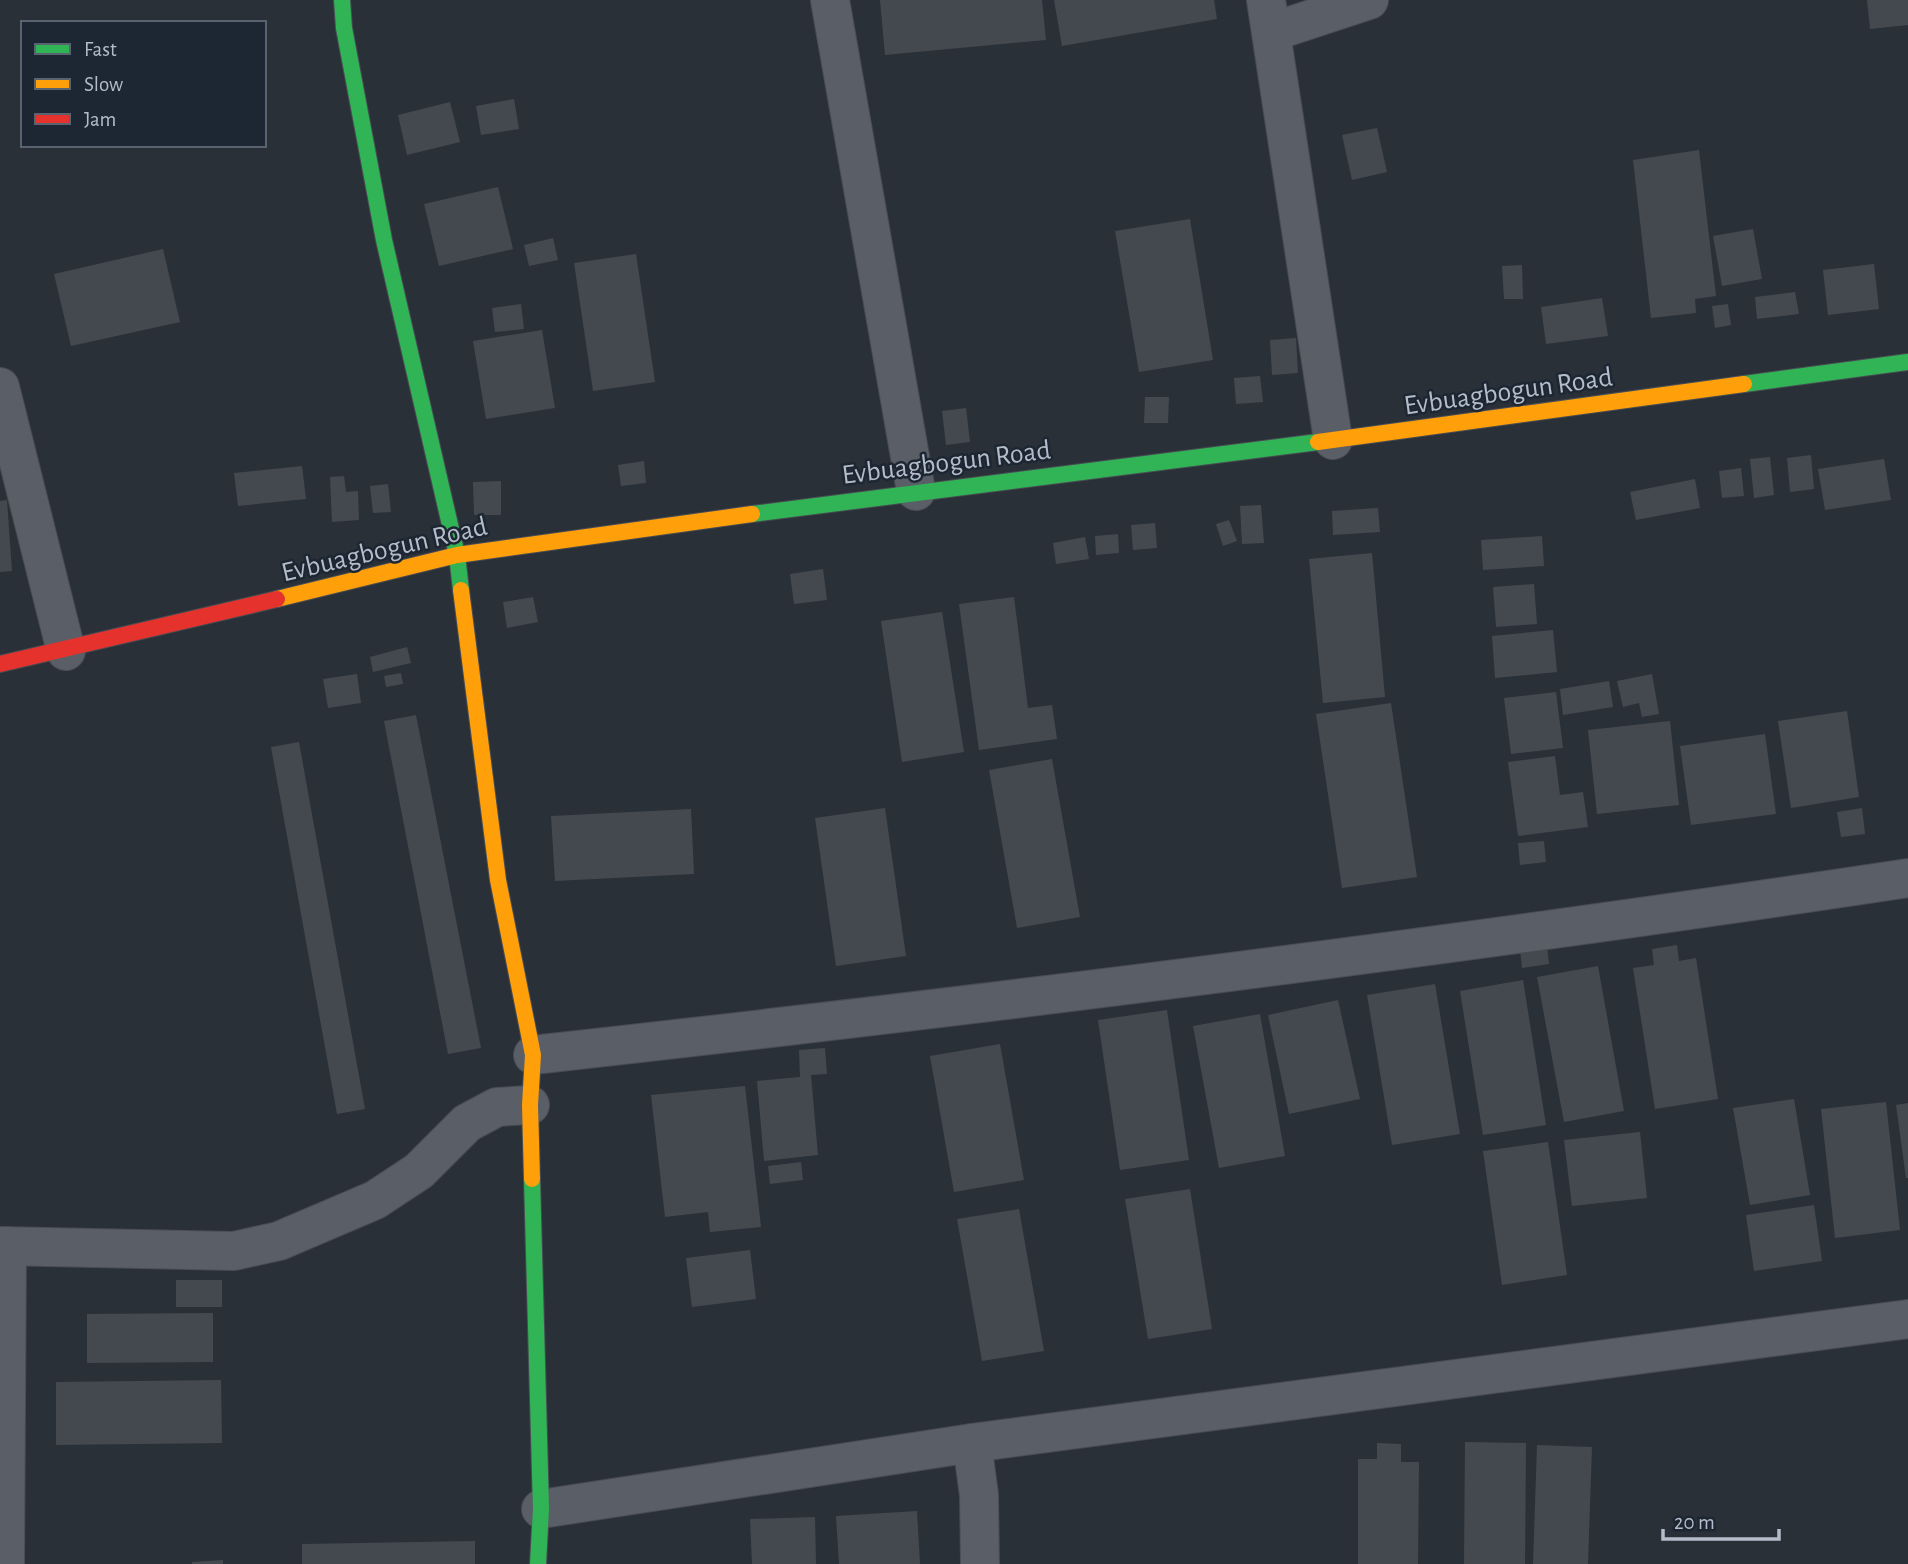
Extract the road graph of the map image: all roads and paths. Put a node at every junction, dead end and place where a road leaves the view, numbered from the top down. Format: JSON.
{"nodes":[{"id":1,"x":342,"y":0,"type":"edge"},
{"id":2,"x":830,"y":0,"type":"edge"},
{"id":3,"x":1369,"y":0,"type":"edge"},
{"id":4,"x":1269,"y":16,"type":"edge"},
{"id":5,"x":1908,"y":362,"type":"edge"},
{"id":6,"x":0,"y":387,"type":"edge"},
{"id":7,"x":1333,"y":440,"type":"junction"},
{"id":8,"x":916,"y":491,"type":"junction"},
{"id":9,"x":457,"y":555,"type":"junction"},
{"id":10,"x":66,"y":651,"type":"junction"},
{"id":11,"x":0,"y":664,"type":"edge"},
{"id":12,"x":1908,"y":878,"type":"edge"},
{"id":13,"x":533,"y":1055,"type":"junction"},
{"id":14,"x":530,"y":1105,"type":"junction"},
{"id":15,"x":3,"y":1246,"type":"edge"},
{"id":16,"x":1908,"y":1319,"type":"edge"},
{"id":17,"x":972,"y":1443,"type":"junction"},
{"id":18,"x":541,"y":1509,"type":"junction"},
{"id":19,"x":5,"y":1564,"type":"edge"},
{"id":20,"x":538,"y":1564,"type":"edge"},
{"id":21,"x":980,"y":1564,"type":"edge"}],
"edges":[{"from":1,"to":9,"type":"street"},
{"from":2,"to":8,"type":"street"},
{"from":3,"to":4,"type":"street"},
{"from":4,"to":7,"type":"street"},
{"from":5,"to":7,"type":"street","name":"Evbuagbogun Road"},
{"from":6,"to":10,"type":"street"},
{"from":7,"to":8,"type":"street","name":"Evbuagbogun Road"},
{"from":8,"to":9,"type":"street","name":"Evbuagbogun Road"},
{"from":9,"to":10,"type":"street","name":"Evbuagbogun Road"},
{"from":9,"to":13,"type":"street"},
{"from":10,"to":11,"type":"street","name":"Evbuagbogun Road"},
{"from":12,"to":13,"type":"street"},
{"from":13,"to":14,"type":"street"},
{"from":14,"to":15,"type":"street"},
{"from":14,"to":18,"type":"street"},
{"from":15,"to":19,"type":"street"},
{"from":16,"to":17,"type":"street"},
{"from":17,"to":18,"type":"street"},
{"from":17,"to":21,"type":"street"},
{"from":18,"to":20,"type":"street"}]}
